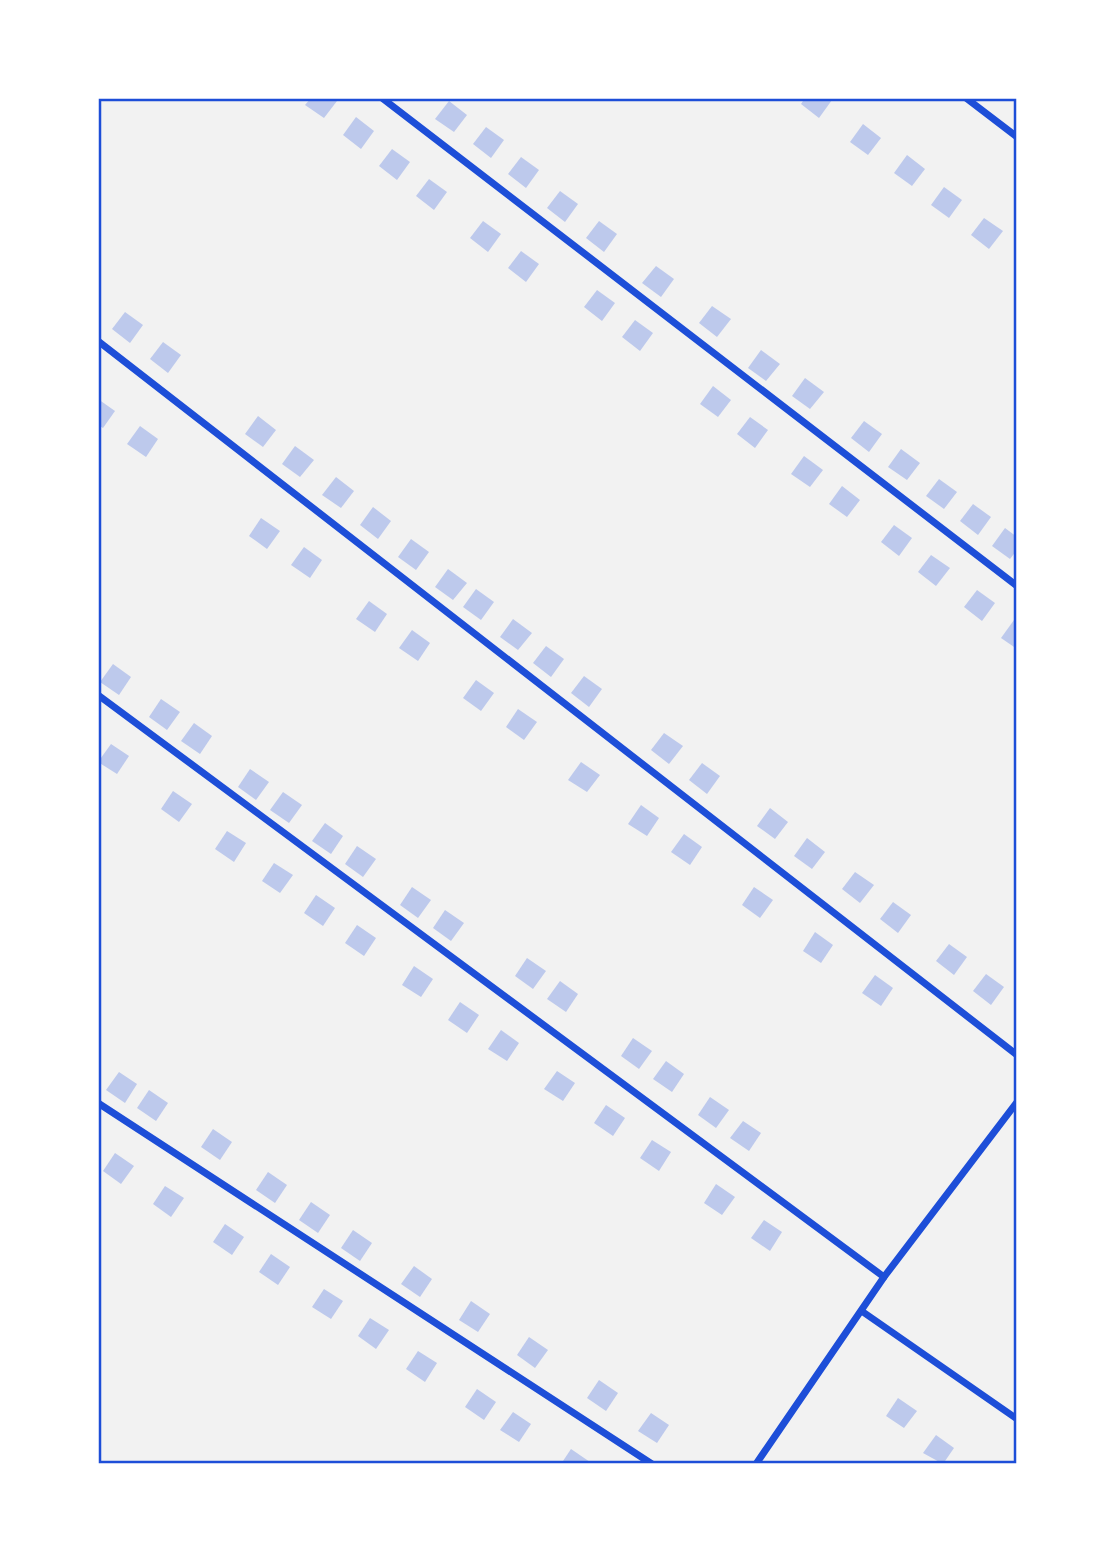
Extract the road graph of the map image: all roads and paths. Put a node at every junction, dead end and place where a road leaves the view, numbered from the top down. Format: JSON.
{"nodes":[{"id":1,"x":382,"y":98,"type":"edge"},
{"id":2,"x":966,"y":98,"type":"edge"},
{"id":3,"x":1017,"y":137,"type":"edge"},
{"id":4,"x":98,"y":341,"type":"edge"},
{"id":5,"x":1017,"y":586,"type":"edge"},
{"id":6,"x":98,"y":695,"type":"edge"},
{"id":7,"x":1017,"y":1055,"type":"edge"},
{"id":8,"x":1017,"y":1102,"type":"edge"},
{"id":9,"x":98,"y":1103,"type":"edge"},
{"id":10,"x":884,"y":1277,"type":"junction"},
{"id":11,"x":863,"y":1311,"type":"junction"},
{"id":12,"x":1017,"y":1419,"type":"edge"},
{"id":13,"x":652,"y":1464,"type":"edge"},
{"id":14,"x":756,"y":1464,"type":"edge"}],
"edges":[{"from":1,"to":5,"type":"street"},
{"from":2,"to":3,"type":"street"},
{"from":4,"to":7,"type":"street"},
{"from":6,"to":10,"type":"street"},
{"from":8,"to":10,"type":"street"},
{"from":9,"to":13,"type":"street"},
{"from":10,"to":11,"type":"street"},
{"from":11,"to":12,"type":"street"},
{"from":11,"to":14,"type":"street"}]}
